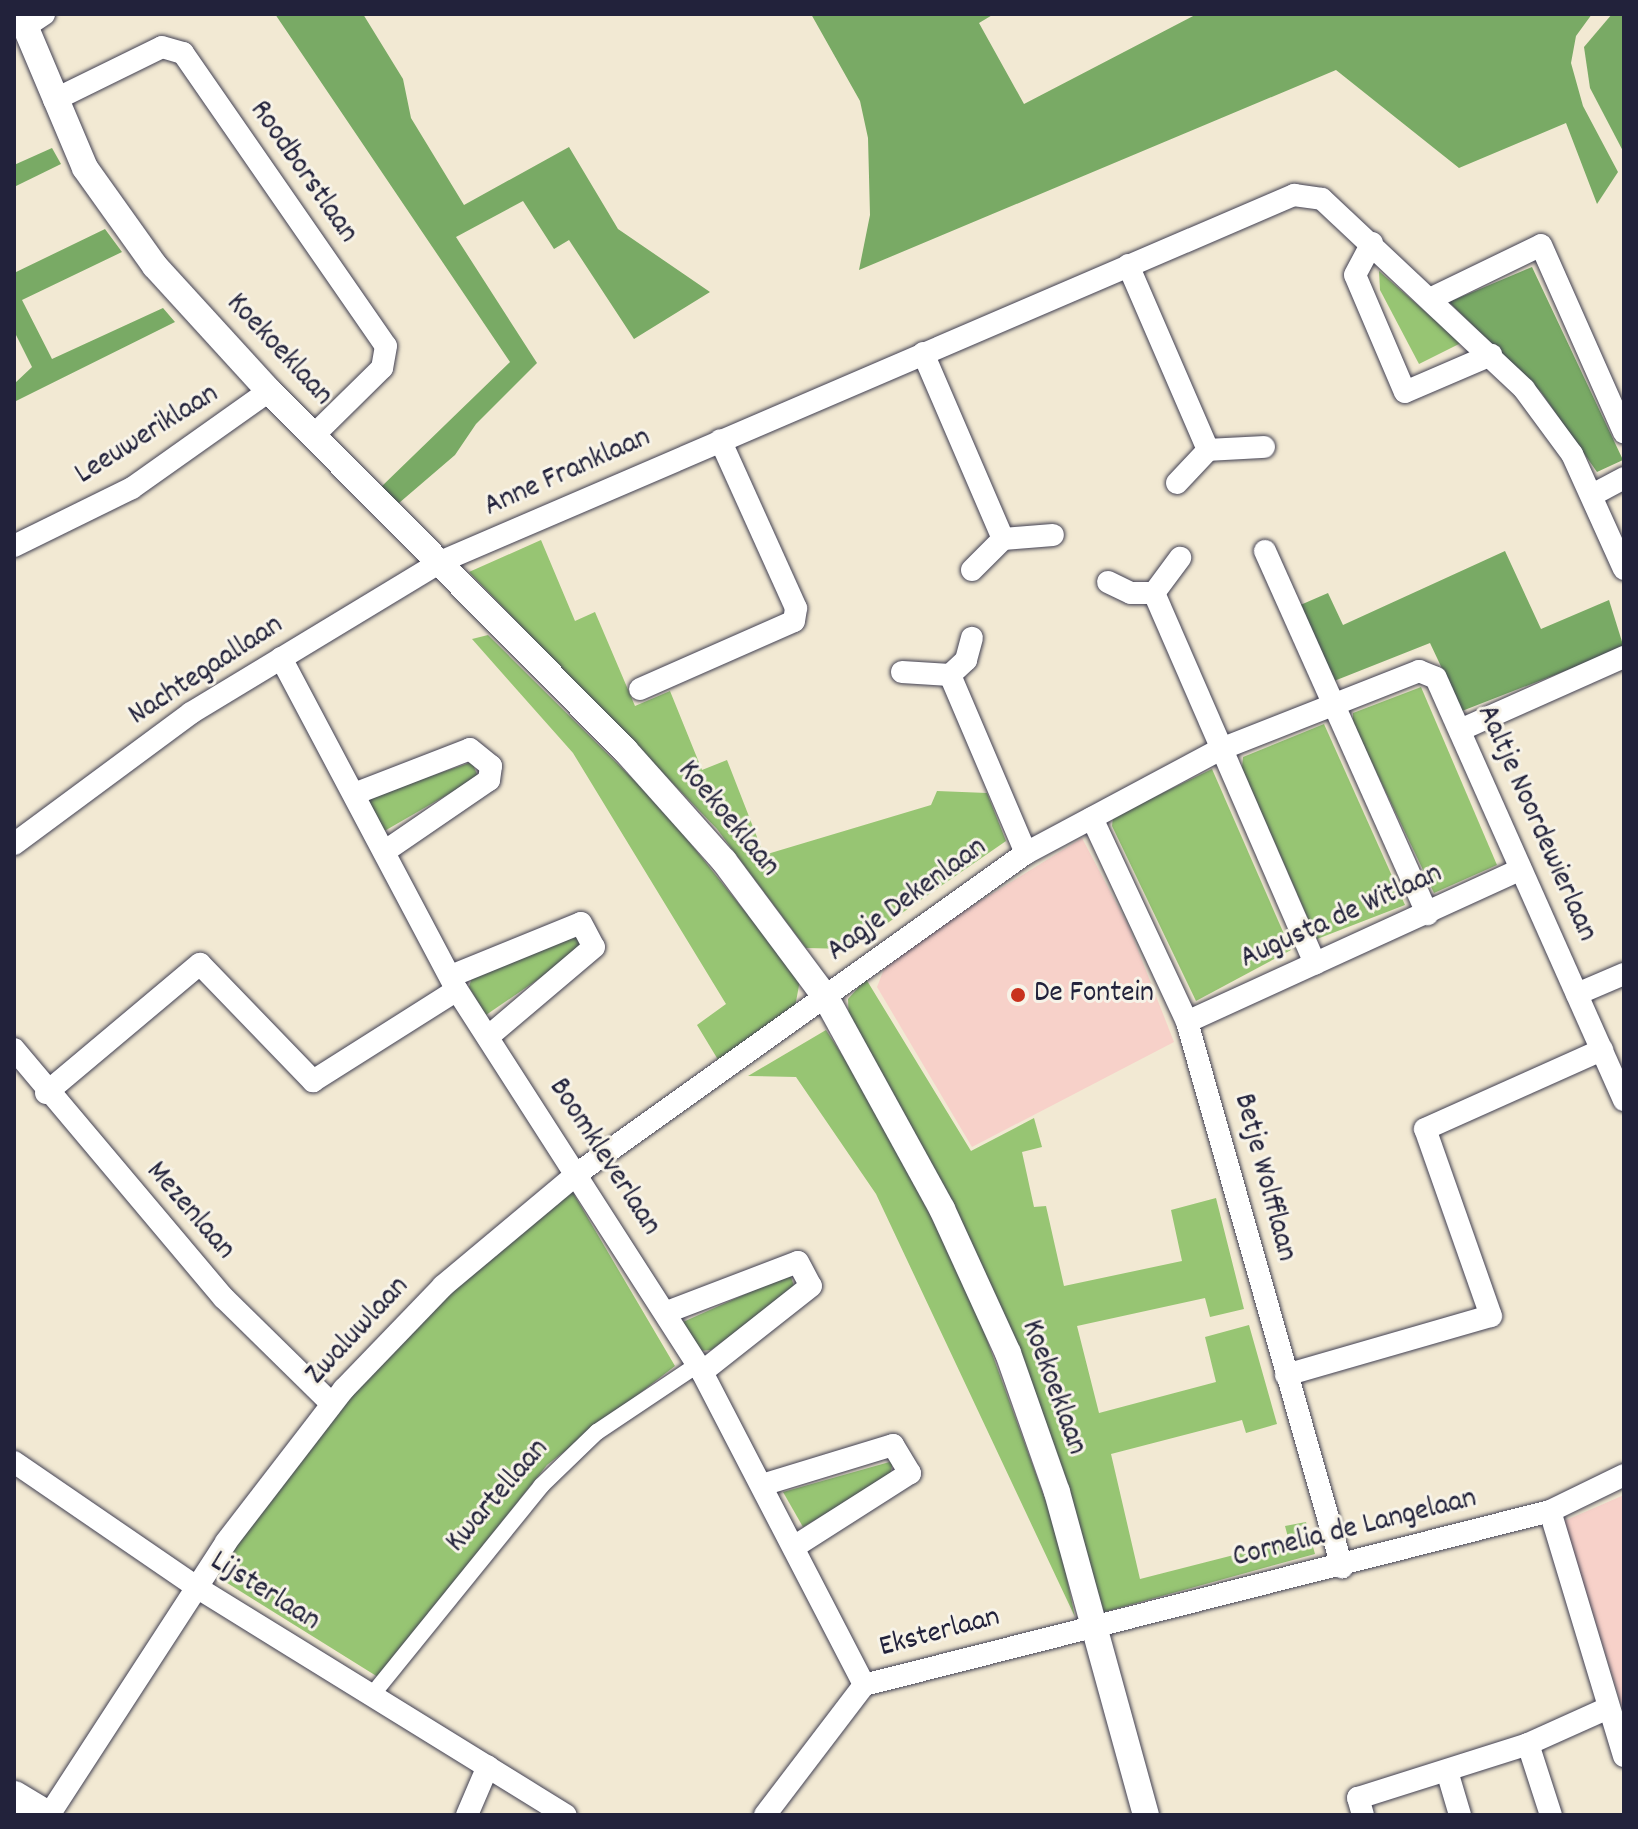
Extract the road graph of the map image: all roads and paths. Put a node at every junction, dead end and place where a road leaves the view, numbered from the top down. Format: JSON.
{"nodes":[{"id":1,"x":30,"y":18,"type":"edge"},
{"id":2,"x":54,"y":100,"type":"junction"},
{"id":3,"x":1372,"y":243,"type":"junction"},
{"id":4,"x":1128,"y":265,"type":"junction"},
{"id":5,"x":1430,"y":299,"type":"junction"},
{"id":6,"x":923,"y":353,"type":"junction"},
{"id":7,"x":1491,"y":355,"type":"junction"},
{"id":8,"x":269,"y":391,"type":"junction"},
{"id":9,"x":1624,"y":432,"type":"edge"},
{"id":10,"x":314,"y":435,"type":"junction"},
{"id":11,"x":720,"y":440,"type":"junction"},
{"id":12,"x":1264,"y":447,"type":"dead end"},
{"id":13,"x":1208,"y":450,"type":"junction"},
{"id":14,"x":1624,"y":478,"type":"edge"},
{"id":15,"x":1177,"y":483,"type":"dead end"},
{"id":16,"x":1594,"y":494,"type":"junction"},
{"id":17,"x":1053,"y":535,"type":"dead end"},
{"id":18,"x":1003,"y":539,"type":"junction"},
{"id":19,"x":14,"y":546,"type":"edge"},
{"id":20,"x":1265,"y":551,"type":"dead end"},
{"id":21,"x":1180,"y":558,"type":"dead end"},
{"id":22,"x":440,"y":562,"type":"junction"},
{"id":23,"x":1624,"y":569,"type":"edge"},
{"id":24,"x":972,"y":570,"type":"dead end"},
{"id":25,"x":1108,"y":582,"type":"dead end"},
{"id":26,"x":1154,"y":593,"type":"junction"},
{"id":27,"x":972,"y":638,"type":"dead end"},
{"id":28,"x":1624,"y":657,"type":"edge"},
{"id":29,"x":281,"y":658,"type":"junction"},
{"id":30,"x":1419,"y":671,"type":"joint"},
{"id":31,"x":902,"y":672,"type":"dead end"},
{"id":32,"x":950,"y":675,"type":"junction"},
{"id":33,"x":640,"y":689,"type":"dead end"},
{"id":34,"x":1332,"y":704,"type":"junction"},
{"id":35,"x":1460,"y":730,"type":"junction"},
{"id":36,"x":1221,"y":749,"type":"junction"},
{"id":37,"x":354,"y":794,"type":"junction"},
{"id":38,"x":1092,"y":818,"type":"junction"},
{"id":39,"x":14,"y":844,"type":"edge"},
{"id":40,"x":384,"y":852,"type":"junction"},
{"id":41,"x":1026,"y":853,"type":"junction"},
{"id":42,"x":1521,"y":869,"type":"junction"},
{"id":43,"x":1427,"y":914,"type":"junction"},
{"id":44,"x":1315,"y":964,"type":"junction"},
{"id":45,"x":1624,"y":974,"type":"edge"},
{"id":46,"x":454,"y":983,"type":"junction"},
{"id":47,"x":1577,"y":994,"type":"junction"},
{"id":48,"x":826,"y":998,"type":"junction"},
{"id":49,"x":1187,"y":1022,"type":"junction"},
{"id":50,"x":488,"y":1037,"type":"junction"},
{"id":51,"x":14,"y":1049,"type":"edge"},
{"id":52,"x":1602,"y":1050,"type":"junction"},
{"id":53,"x":46,"y":1093,"type":"junction"},
{"id":54,"x":1624,"y":1100,"type":"edge"},
{"id":55,"x":578,"y":1173,"type":"junction"},
{"id":56,"x":667,"y":1312,"type":"junction"},
{"id":57,"x":700,"y":1368,"type":"junction"},
{"id":58,"x":1286,"y":1375,"type":"junction"},
{"id":59,"x":331,"y":1403,"type":"junction"},
{"id":60,"x":14,"y":1462,"type":"edge"},
{"id":61,"x":1624,"y":1475,"type":"edge"},
{"id":62,"x":762,"y":1485,"type":"junction"},
{"id":63,"x":1550,"y":1511,"type":"junction"},
{"id":64,"x":794,"y":1547,"type":"junction"},
{"id":65,"x":1342,"y":1567,"type":"junction"},
{"id":66,"x":198,"y":1588,"type":"junction"},
{"id":67,"x":1095,"y":1625,"type":"junction"},
{"id":68,"x":864,"y":1685,"type":"junction"},
{"id":69,"x":372,"y":1695,"type":"junction"},
{"id":70,"x":1606,"y":1709,"type":"junction"},
{"id":71,"x":1528,"y":1744,"type":"junction"},
{"id":72,"x":1624,"y":1756,"type":"edge"},
{"id":73,"x":488,"y":1766,"type":"junction"},
{"id":74,"x":1447,"y":1771,"type":"junction"},
{"id":75,"x":14,"y":1798,"type":"edge"},
{"id":76,"x":42,"y":1815,"type":"edge"},
{"id":77,"x":49,"y":1815,"type":"edge"},
{"id":78,"x":467,"y":1815,"type":"edge"},
{"id":79,"x":565,"y":1815,"type":"edge"},
{"id":80,"x":765,"y":1815,"type":"edge"},
{"id":81,"x":1146,"y":1815,"type":"edge"},
{"id":82,"x":1363,"y":1815,"type":"edge"},
{"id":83,"x":1460,"y":1815,"type":"edge"},
{"id":84,"x":1551,"y":1815,"type":"edge"}],
"edges":[{"from":1,"to":2,"type":"street","name":"Koekoeklaan"},
{"from":2,"to":8,"type":"street","name":"Koekoeklaan"},
{"from":2,"to":10,"type":"street","name":"Roodborstlaan"},
{"from":3,"to":4,"type":"street","name":"Anne Franklaan"},
{"from":3,"to":5,"type":"street","name":"Anne Franklaan"},
{"from":3,"to":7,"type":"street"},
{"from":4,"to":6,"type":"street","name":"Anne Franklaan"},
{"from":4,"to":13,"type":"street"},
{"from":5,"to":7,"type":"street","name":"Anne Franklaan"},
{"from":5,"to":9,"type":"street"},
{"from":6,"to":11,"type":"street","name":"Anne Franklaan"},
{"from":6,"to":18,"type":"street"},
{"from":7,"to":16,"type":"street","name":"Anne Franklaan"},
{"from":8,"to":10,"type":"street","name":"Koekoeklaan"},
{"from":8,"to":19,"type":"street","name":"Leeuweriklaan"},
{"from":10,"to":22,"type":"street","name":"Koekoeklaan"},
{"from":11,"to":22,"type":"street","name":"Anne Franklaan"},
{"from":11,"to":33,"type":"street"},
{"from":12,"to":13,"type":"street"},
{"from":13,"to":15,"type":"street"},
{"from":14,"to":16,"type":"street"},
{"from":16,"to":23,"type":"street","name":"Anne Franklaan"},
{"from":17,"to":18,"type":"street"},
{"from":18,"to":24,"type":"street"},
{"from":20,"to":34,"type":"street"},
{"from":21,"to":26,"type":"street"},
{"from":22,"to":29,"type":"street","name":"Nachtegaallaan"},
{"from":22,"to":48,"type":"street","name":"Koekoeklaan"},
{"from":25,"to":26,"type":"street"},
{"from":26,"to":36,"type":"street"},
{"from":27,"to":32,"type":"street"},
{"from":28,"to":35,"type":"street"},
{"from":29,"to":37,"type":"street","name":"Boomkleverlaan"},
{"from":29,"to":39,"type":"street","name":"Nachtegaallaan"},
{"from":30,"to":34,"type":"street","name":"Aagje Dekenlaan"},
{"from":30,"to":35,"type":"street","name":"Aaltje Noordewierlaan"},
{"from":31,"to":32,"type":"street"},
{"from":32,"to":41,"type":"street","name":"Aagje Dekenlaan"},
{"from":34,"to":36,"type":"street","name":"Aagje Dekenlaan"},
{"from":34,"to":43,"type":"street"},
{"from":35,"to":42,"type":"street","name":"Aaltje Noordewierlaan"},
{"from":36,"to":38,"type":"street","name":"Aagje Dekenlaan"},
{"from":36,"to":44,"type":"street"},
{"from":37,"to":40,"type":"street","name":"Boomkleverlaan"},
{"from":37,"to":40,"type":"street"},
{"from":38,"to":41,"type":"street","name":"Aagje Dekenlaan"},
{"from":38,"to":49,"type":"street","name":"Betje Wolfflaan"},
{"from":40,"to":46,"type":"street","name":"Boomkleverlaan"},
{"from":41,"to":48,"type":"street","name":"Aagje Dekenlaan"},
{"from":42,"to":43,"type":"street","name":"Augusta de Witlaan"},
{"from":42,"to":47,"type":"street","name":"Aaltje Noordewierlaan"},
{"from":43,"to":44,"type":"street","name":"Augusta de Witlaan"},
{"from":44,"to":49,"type":"street","name":"Augusta de Witlaan"},
{"from":45,"to":47,"type":"street"},
{"from":46,"to":50,"type":"street","name":"Boomkleverlaan"},
{"from":46,"to":50,"type":"street"},
{"from":46,"to":53,"type":"street"},
{"from":47,"to":52,"type":"street","name":"Aaltje Noordewierlaan"},
{"from":48,"to":55,"type":"street","name":"Zwaluwlaan"},
{"from":48,"to":67,"type":"street","name":"Koekoeklaan"},
{"from":49,"to":58,"type":"street","name":"Betje Wolfflaan"},
{"from":50,"to":55,"type":"street","name":"Boomkleverlaan"},
{"from":51,"to":53,"type":"street","name":"Mezenlaan"},
{"from":52,"to":54,"type":"street","name":"Aaltje Noordewierlaan"},
{"from":52,"to":58,"type":"street"},
{"from":53,"to":59,"type":"street","name":"Mezenlaan"},
{"from":55,"to":56,"type":"street","name":"Boomkleverlaan"},
{"from":55,"to":59,"type":"street","name":"Zwaluwlaan"},
{"from":56,"to":57,"type":"street","name":"Boomkleverlaan"},
{"from":56,"to":57,"type":"street"},
{"from":57,"to":62,"type":"street","name":"Boomkleverlaan"},
{"from":57,"to":69,"type":"street","name":"Kwartellaan"},
{"from":58,"to":65,"type":"street","name":"Betje Wolfflaan"},
{"from":59,"to":66,"type":"street","name":"Zwaluwlaan"},
{"from":60,"to":66,"type":"street","name":"Lijsterlaan"},
{"from":61,"to":63,"type":"street","name":"Cornelia de Langelaan"},
{"from":62,"to":64,"type":"street","name":"Boomkleverlaan"},
{"from":62,"to":64,"type":"street"},
{"from":63,"to":65,"type":"street","name":"Cornelia de Langelaan"},
{"from":63,"to":70,"type":"street"},
{"from":64,"to":68,"type":"street","name":"Boomkleverlaan"},
{"from":65,"to":67,"type":"street","name":"Cornelia de Langelaan"},
{"from":66,"to":69,"type":"street","name":"Lijsterlaan"},
{"from":66,"to":77,"type":"street","name":"Zwaluwlaan"},
{"from":67,"to":68,"type":"street","name":"Eksterlaan"},
{"from":67,"to":81,"type":"street","name":"Koekoeklaan"},
{"from":68,"to":80,"type":"street","name":"Eksterlaan"},
{"from":69,"to":73,"type":"street","name":"Lijsterlaan"},
{"from":70,"to":71,"type":"street"},
{"from":70,"to":72,"type":"street"},
{"from":71,"to":74,"type":"street"},
{"from":71,"to":84,"type":"street"},
{"from":73,"to":78,"type":"street"},
{"from":73,"to":79,"type":"street","name":"Lijsterlaan"},
{"from":74,"to":82,"type":"street"},
{"from":74,"to":83,"type":"street"},
{"from":75,"to":76,"type":"main road"}]}
